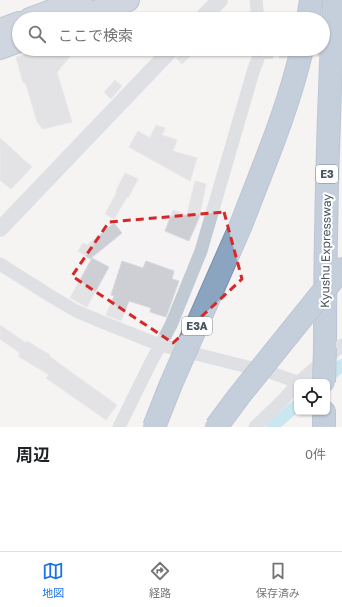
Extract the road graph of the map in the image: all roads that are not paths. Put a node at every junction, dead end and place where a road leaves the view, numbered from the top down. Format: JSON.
{"nodes":[{"id":1,"x":81,"y":0,"type":"edge"},
{"id":2,"x":128,"y":0,"type":"edge"},
{"id":3,"x":220,"y":0,"type":"edge"},
{"id":4,"x":256,"y":0,"type":"edge"},
{"id":5,"x":311,"y":0,"type":"edge"},
{"id":6,"x":334,"y":0,"type":"edge"},
{"id":7,"x":49,"y":12,"type":"edge"},
{"id":8,"x":96,"y":12,"type":"edge"},
{"id":9,"x":208,"y":12,"type":"edge"},
{"id":10,"x":257,"y":12,"type":"edge"},
{"id":11,"x":309,"y":12,"type":"edge"},
{"id":12,"x":12,"y":26,"type":"edge"},
{"id":13,"x":0,"y":30,"type":"edge"},
{"id":14,"x":12,"y":44,"type":"edge"},
{"id":15,"x":0,"y":48,"type":"edge"},
{"id":16,"x":165,"y":56,"type":"edge"},
{"id":17,"x":259,"y":56,"type":"edge"},
{"id":18,"x":300,"y":56,"type":"edge"},
{"id":19,"x":0,"y":229,"type":"edge"},
{"id":20,"x":0,"y":264,"type":"edge"},
{"id":21,"x":342,"y":268,"type":"edge"},
{"id":22,"x":160,"y":345,"type":"junction"},
{"id":23,"x":333,"y":347,"type":"edge"},
{"id":24,"x":248,"y":367,"type":"dead end"},
{"id":25,"x":272,"y":373,"type":"dead end"},
{"id":26,"x":302,"y":379,"type":"edge"},
{"id":27,"x":325,"y":379,"type":"edge"},
{"id":28,"x":294,"y":381,"type":"edge"},
{"id":29,"x":294,"y":388,"type":"edge"},
{"id":30,"x":324,"y":415,"type":"edge"},
{"id":31,"x":119,"y":427,"type":"edge"},
{"id":32,"x":154,"y":427,"type":"edge"},
{"id":33,"x":216,"y":427,"type":"edge"},
{"id":34,"x":255,"y":427,"type":"edge"},
{"id":35,"x":324,"y":427,"type":"edge"}],
"edges":[{"from":1,"to":7,"type":"highway"},
{"from":2,"to":8,"type":"highway"},
{"from":3,"to":9,"type":"street"},
{"from":4,"to":10,"type":"street"},
{"from":5,"to":11,"type":"highway"},
{"from":6,"to":23,"type":"highway","name":"Kyushu Expressway","number":"E3"},
{"from":12,"to":13,"type":"highway"},
{"from":14,"to":15,"type":"highway"},
{"from":16,"to":19,"type":"street"},
{"from":17,"to":22,"type":"street"},
{"from":18,"to":32,"type":"highway","number":"E3A","bridge":true},
{"from":20,"to":22,"type":"street"},
{"from":21,"to":33,"type":"highway","bridge":true},
{"from":22,"to":24,"type":"street"},
{"from":22,"to":31,"type":"street"},
{"from":23,"to":26,"type":"street"},
{"from":23,"to":27,"type":"highway","name":"Kyushu Expressway","number":"E3","bridge":true},
{"from":25,"to":28,"type":"street"},
{"from":29,"to":34,"type":"street"},
{"from":30,"to":35,"type":"highway"}]}
